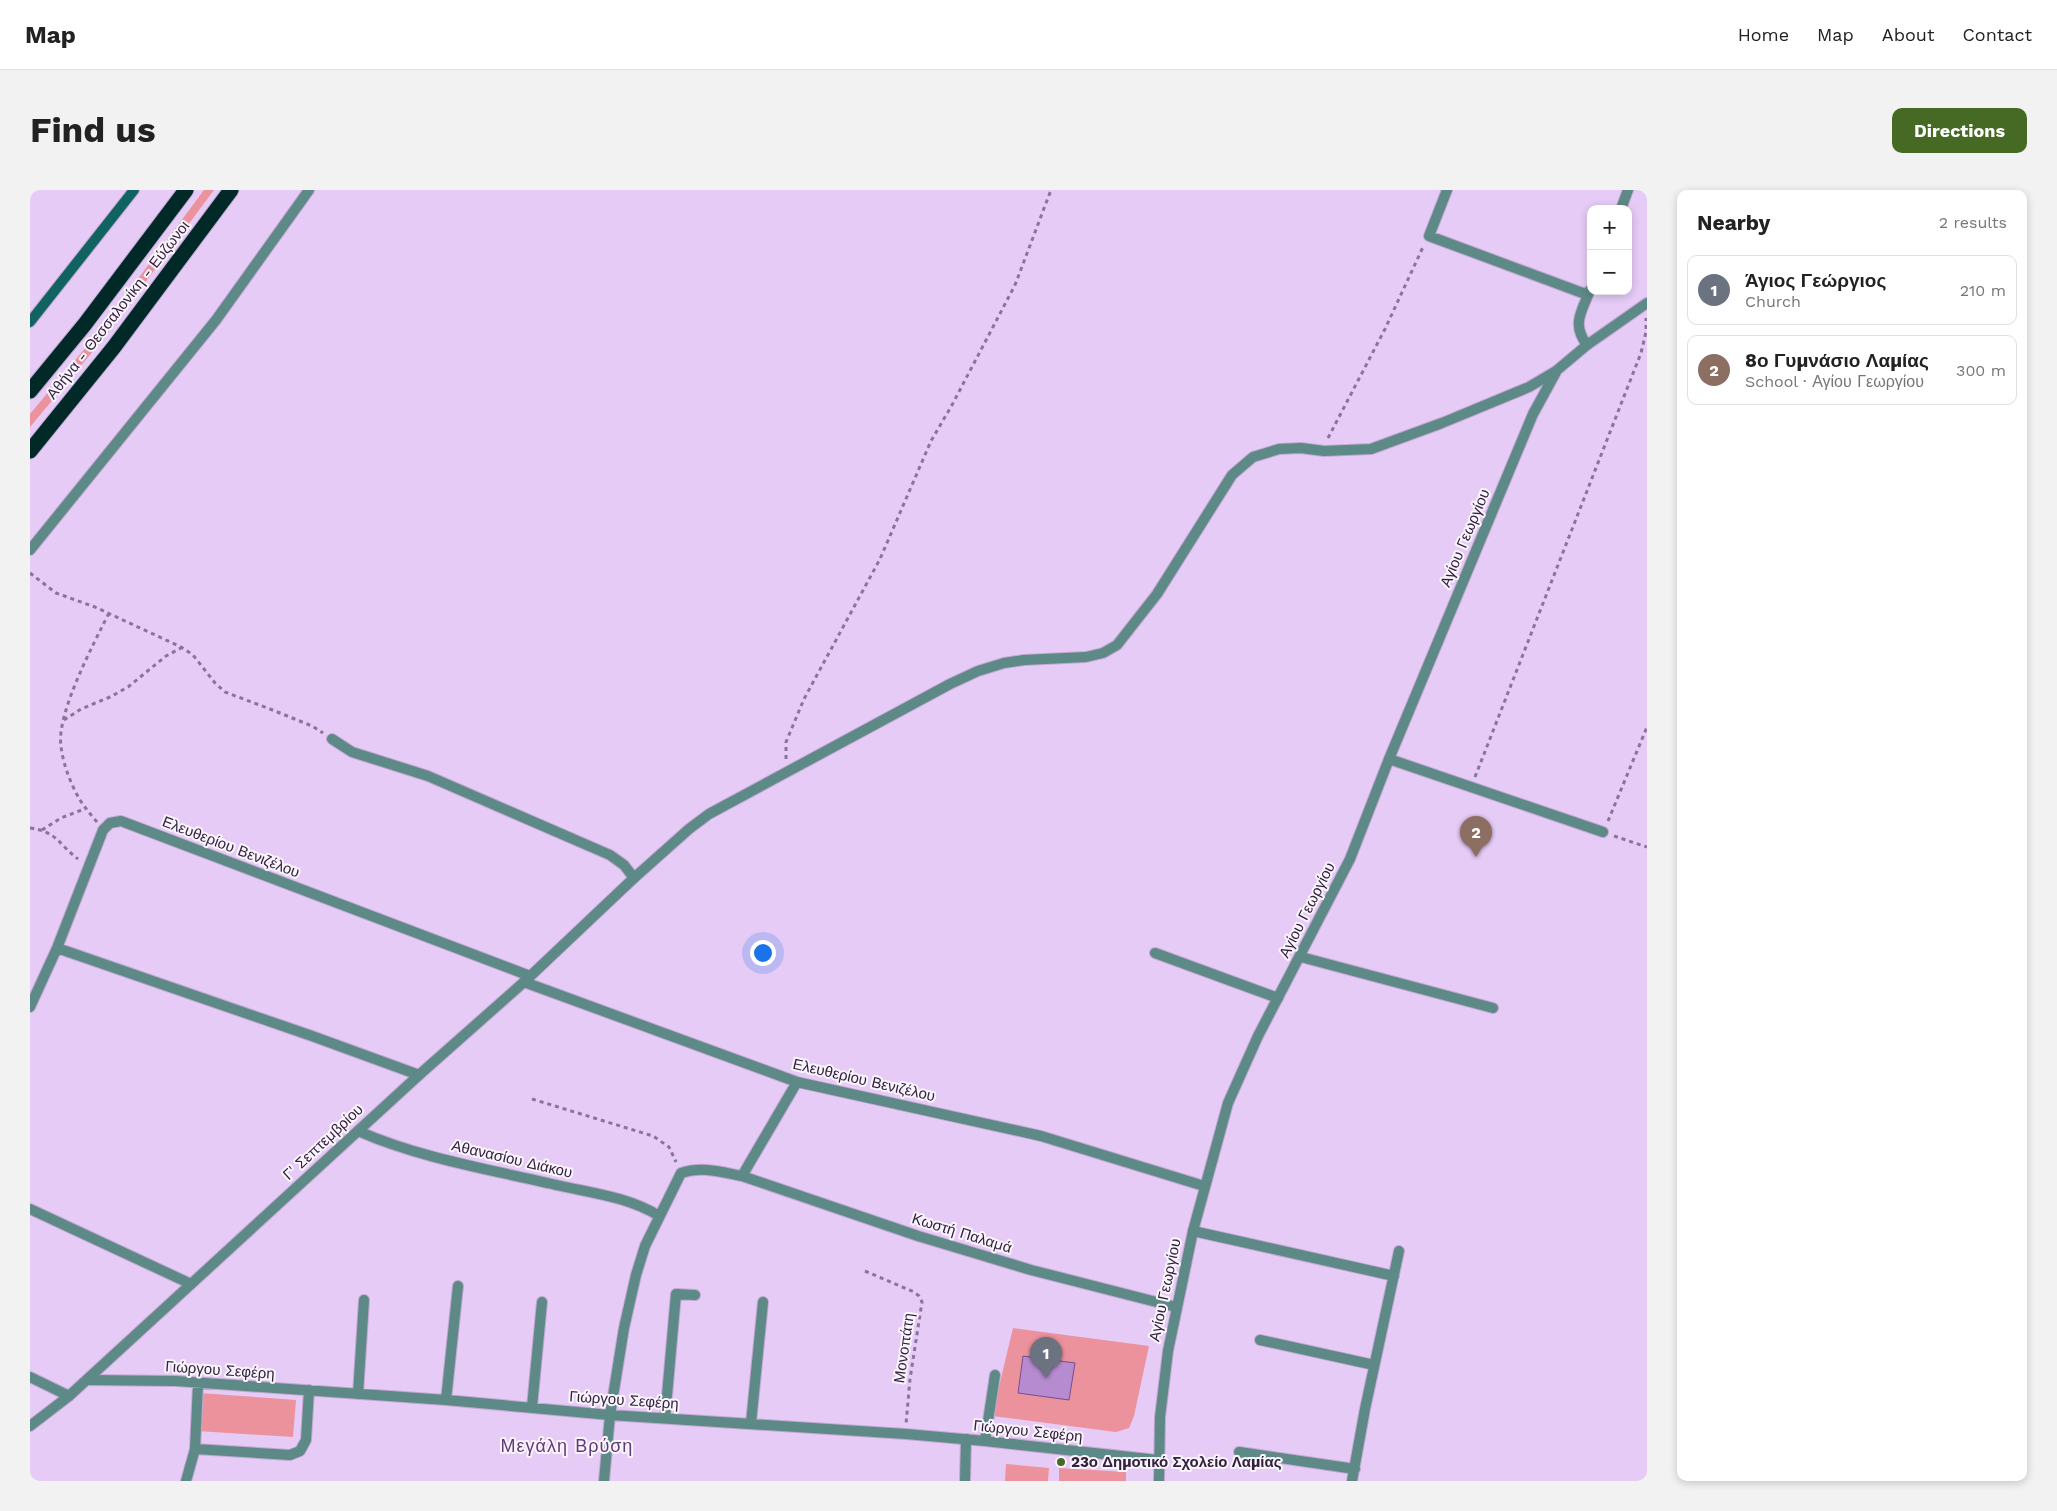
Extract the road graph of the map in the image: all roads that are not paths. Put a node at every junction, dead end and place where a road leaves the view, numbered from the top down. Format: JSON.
{"nodes":[{"id":1,"x":134,"y":190,"type":"edge"},
{"id":2,"x":186,"y":190,"type":"edge"},
{"id":3,"x":231,"y":190,"type":"edge"},
{"id":4,"x":309,"y":190,"type":"edge"},
{"id":5,"x":1447,"y":190,"type":"edge"},
{"id":6,"x":1628,"y":190,"type":"edge"},
{"id":7,"x":1622,"y":205,"type":"edge"},
{"id":8,"x":1587,"y":291,"type":"edge"},
{"id":9,"x":1589,"y":295,"type":"edge"},
{"id":10,"x":1646,"y":304,"type":"edge"},
{"id":11,"x":30,"y":322,"type":"edge"},
{"id":12,"x":1587,"y":344,"type":"junction"},
{"id":13,"x":1556,"y":371,"type":"junction"},
{"id":14,"x":30,"y":391,"type":"edge"},
{"id":15,"x":30,"y":450,"type":"edge"},
{"id":16,"x":30,"y":550,"type":"edge"},
{"id":17,"x":332,"y":739,"type":"road end"},
{"id":18,"x":1389,"y":759,"type":"junction"},
{"id":19,"x":1603,"y":832,"type":"road end"},
{"id":20,"x":634,"y":878,"type":"junction"},
{"id":21,"x":57,"y":948,"type":"junction"},
{"id":22,"x":1155,"y":953,"type":"dead end"},
{"id":23,"x":1301,"y":957,"type":"junction"},
{"id":24,"x":527,"y":979,"type":"junction"},
{"id":25,"x":1278,"y":998,"type":"junction"},
{"id":26,"x":30,"y":1007,"type":"edge"},
{"id":27,"x":1493,"y":1008,"type":"dead end"},
{"id":28,"x":419,"y":1075,"type":"junction"},
{"id":29,"x":797,"y":1082,"type":"junction"},
{"id":30,"x":358,"y":1131,"type":"junction"},
{"id":31,"x":742,"y":1176,"type":"junction"},
{"id":32,"x":1204,"y":1186,"type":"junction"},
{"id":33,"x":30,"y":1209,"type":"edge"},
{"id":34,"x":659,"y":1216,"type":"junction"},
{"id":35,"x":1194,"y":1231,"type":"junction"},
{"id":36,"x":1399,"y":1251,"type":"dead end"},
{"id":37,"x":1394,"y":1276,"type":"junction"},
{"id":38,"x":191,"y":1284,"type":"junction"},
{"id":39,"x":458,"y":1286,"type":"dead end"},
{"id":40,"x":695,"y":1296,"type":"dead end"},
{"id":41,"x":364,"y":1300,"type":"dead end"},
{"id":42,"x":542,"y":1302,"type":"dead end"},
{"id":43,"x":763,"y":1302,"type":"dead end"},
{"id":44,"x":1176,"y":1307,"type":"junction"},
{"id":45,"x":1260,"y":1340,"type":"dead end"},
{"id":46,"x":1374,"y":1365,"type":"junction"},
{"id":47,"x":995,"y":1375,"type":"dead end"},
{"id":48,"x":30,"y":1377,"type":"edge"},
{"id":49,"x":87,"y":1380,"type":"junction"},
{"id":50,"x":198,"y":1384,"type":"junction"},
{"id":51,"x":310,"y":1390,"type":"junction"},
{"id":52,"x":358,"y":1394,"type":"junction"},
{"id":53,"x":69,"y":1396,"type":"junction"},
{"id":54,"x":446,"y":1400,"type":"junction"},
{"id":55,"x":532,"y":1407,"type":"junction"},
{"id":56,"x":610,"y":1415,"type":"junction"},
{"id":57,"x":665,"y":1418,"type":"junction"},
{"id":58,"x":751,"y":1423,"type":"junction"},
{"id":59,"x":30,"y":1426,"type":"edge"},
{"id":60,"x":966,"y":1439,"type":"junction"},
{"id":61,"x":985,"y":1441,"type":"junction"},
{"id":62,"x":194,"y":1449,"type":"junction"},
{"id":63,"x":1239,"y":1452,"type":"dead end"},
{"id":64,"x":1158,"y":1460,"type":"junction"},
{"id":65,"x":1355,"y":1469,"type":"junction"},
{"id":66,"x":186,"y":1481,"type":"edge"},
{"id":67,"x":604,"y":1481,"type":"edge"},
{"id":68,"x":965,"y":1481,"type":"edge"},
{"id":69,"x":1159,"y":1481,"type":"edge"},
{"id":70,"x":1352,"y":1481,"type":"edge"}],
"edges":[{"from":1,"to":11,"type":"main road"},
{"from":2,"to":14,"type":"highway","name":"Αθήνα - Θεσσαλονίκη - Εύζωνοι"},
{"from":3,"to":15,"type":"highway","name":"Αθήνα - Θεσσαλονίκη - Εύζωνοι"},
{"from":4,"to":16,"type":"street"},
{"from":5,"to":8,"type":"street"},
{"from":6,"to":7,"type":"street"},
{"from":9,"to":12,"type":"street"},
{"from":10,"to":12,"type":"street"},
{"from":12,"to":13,"type":"street"},
{"from":13,"to":18,"type":"street","name":"Αγίου Γεωργίου"},
{"from":13,"to":20,"type":"street","name":"Γ' Σεπτεμβρίου"},
{"from":17,"to":20,"type":"street"},
{"from":18,"to":19,"type":"street"},
{"from":18,"to":23,"type":"street","name":"Αγίου Γεωργίου"},
{"from":20,"to":24,"type":"street","name":"Γ' Σεπτεμβρίου"},
{"from":21,"to":24,"type":"street","name":"Ελευθερίου Βενιζέλου"},
{"from":21,"to":26,"type":"street"},
{"from":21,"to":28,"type":"street"},
{"from":22,"to":25,"type":"street"},
{"from":23,"to":25,"type":"street","name":"Αγίου Γεωργίου"},
{"from":23,"to":27,"type":"street"},
{"from":24,"to":28,"type":"street","name":"Γ' Σεπτεμβρίου"},
{"from":24,"to":29,"type":"street","name":"Ελευθερίου Βενιζέλου"},
{"from":25,"to":32,"type":"street","name":"Αγίου Γεωργίου"},
{"from":28,"to":30,"type":"street","name":"Γ' Σεπτεμβρίου"},
{"from":29,"to":31,"type":"street"},
{"from":29,"to":32,"type":"street","name":"Ελευθερίου Βενιζέλου"},
{"from":30,"to":34,"type":"street","name":"Αθανασίου Διάκου"},
{"from":30,"to":38,"type":"street","name":"Γ' Σεπτεμβρίου"},
{"from":31,"to":34,"type":"street","name":"Κωστή Παλαμά"},
{"from":31,"to":44,"type":"street","name":"Κωστή Παλαμά"},
{"from":32,"to":35,"type":"street","name":"Αγίου Γεωργίου"},
{"from":33,"to":38,"type":"street"},
{"from":34,"to":56,"type":"street"},
{"from":35,"to":37,"type":"street"},
{"from":35,"to":44,"type":"street","name":"Αγίου Γεωργίου"},
{"from":36,"to":37,"type":"street"},
{"from":37,"to":46,"type":"street"},
{"from":38,"to":49,"type":"street","name":"Γ' Σεπτεμβρίου"},
{"from":39,"to":54,"type":"street"},
{"from":40,"to":57,"type":"street"},
{"from":41,"to":52,"type":"street"},
{"from":42,"to":55,"type":"street"},
{"from":43,"to":58,"type":"street"},
{"from":44,"to":64,"type":"street","name":"Αγίου Γεωργίου"},
{"from":45,"to":46,"type":"street"},
{"from":46,"to":65,"type":"street"},
{"from":47,"to":61,"type":"street"},
{"from":48,"to":53,"type":"street"},
{"from":49,"to":50,"type":"street","name":"Γιώργου Σεφέρη"},
{"from":49,"to":53,"type":"street","name":"Γ' Σεπτεμβρίου"},
{"from":50,"to":51,"type":"street","name":"Γιώργου Σεφέρη"},
{"from":50,"to":62,"type":"street"},
{"from":51,"to":52,"type":"street","name":"Γιώργου Σεφέρη"},
{"from":51,"to":62,"type":"street"},
{"from":52,"to":54,"type":"street","name":"Γιώργου Σεφέρη"},
{"from":53,"to":59,"type":"street","name":"Γ' Σεπτεμβρίου"},
{"from":54,"to":55,"type":"street","name":"Γιώργου Σεφέρη"},
{"from":55,"to":56,"type":"street","name":"Γιώργου Σεφέρη"},
{"from":56,"to":57,"type":"street","name":"Γιώργου Σεφέρη"},
{"from":56,"to":67,"type":"street"},
{"from":57,"to":58,"type":"street","name":"Γιώργου Σεφέρη"},
{"from":58,"to":60,"type":"street","name":"Γιώργου Σεφέρη"},
{"from":60,"to":61,"type":"street","name":"Γιώργου Σεφέρη"},
{"from":60,"to":68,"type":"street"},
{"from":61,"to":64,"type":"street","name":"Γιώργου Σεφέρη"},
{"from":62,"to":66,"type":"street"},
{"from":63,"to":65,"type":"street"},
{"from":64,"to":69,"type":"street","name":"Αγίου Γεωργίου"},
{"from":65,"to":70,"type":"street"}]}
